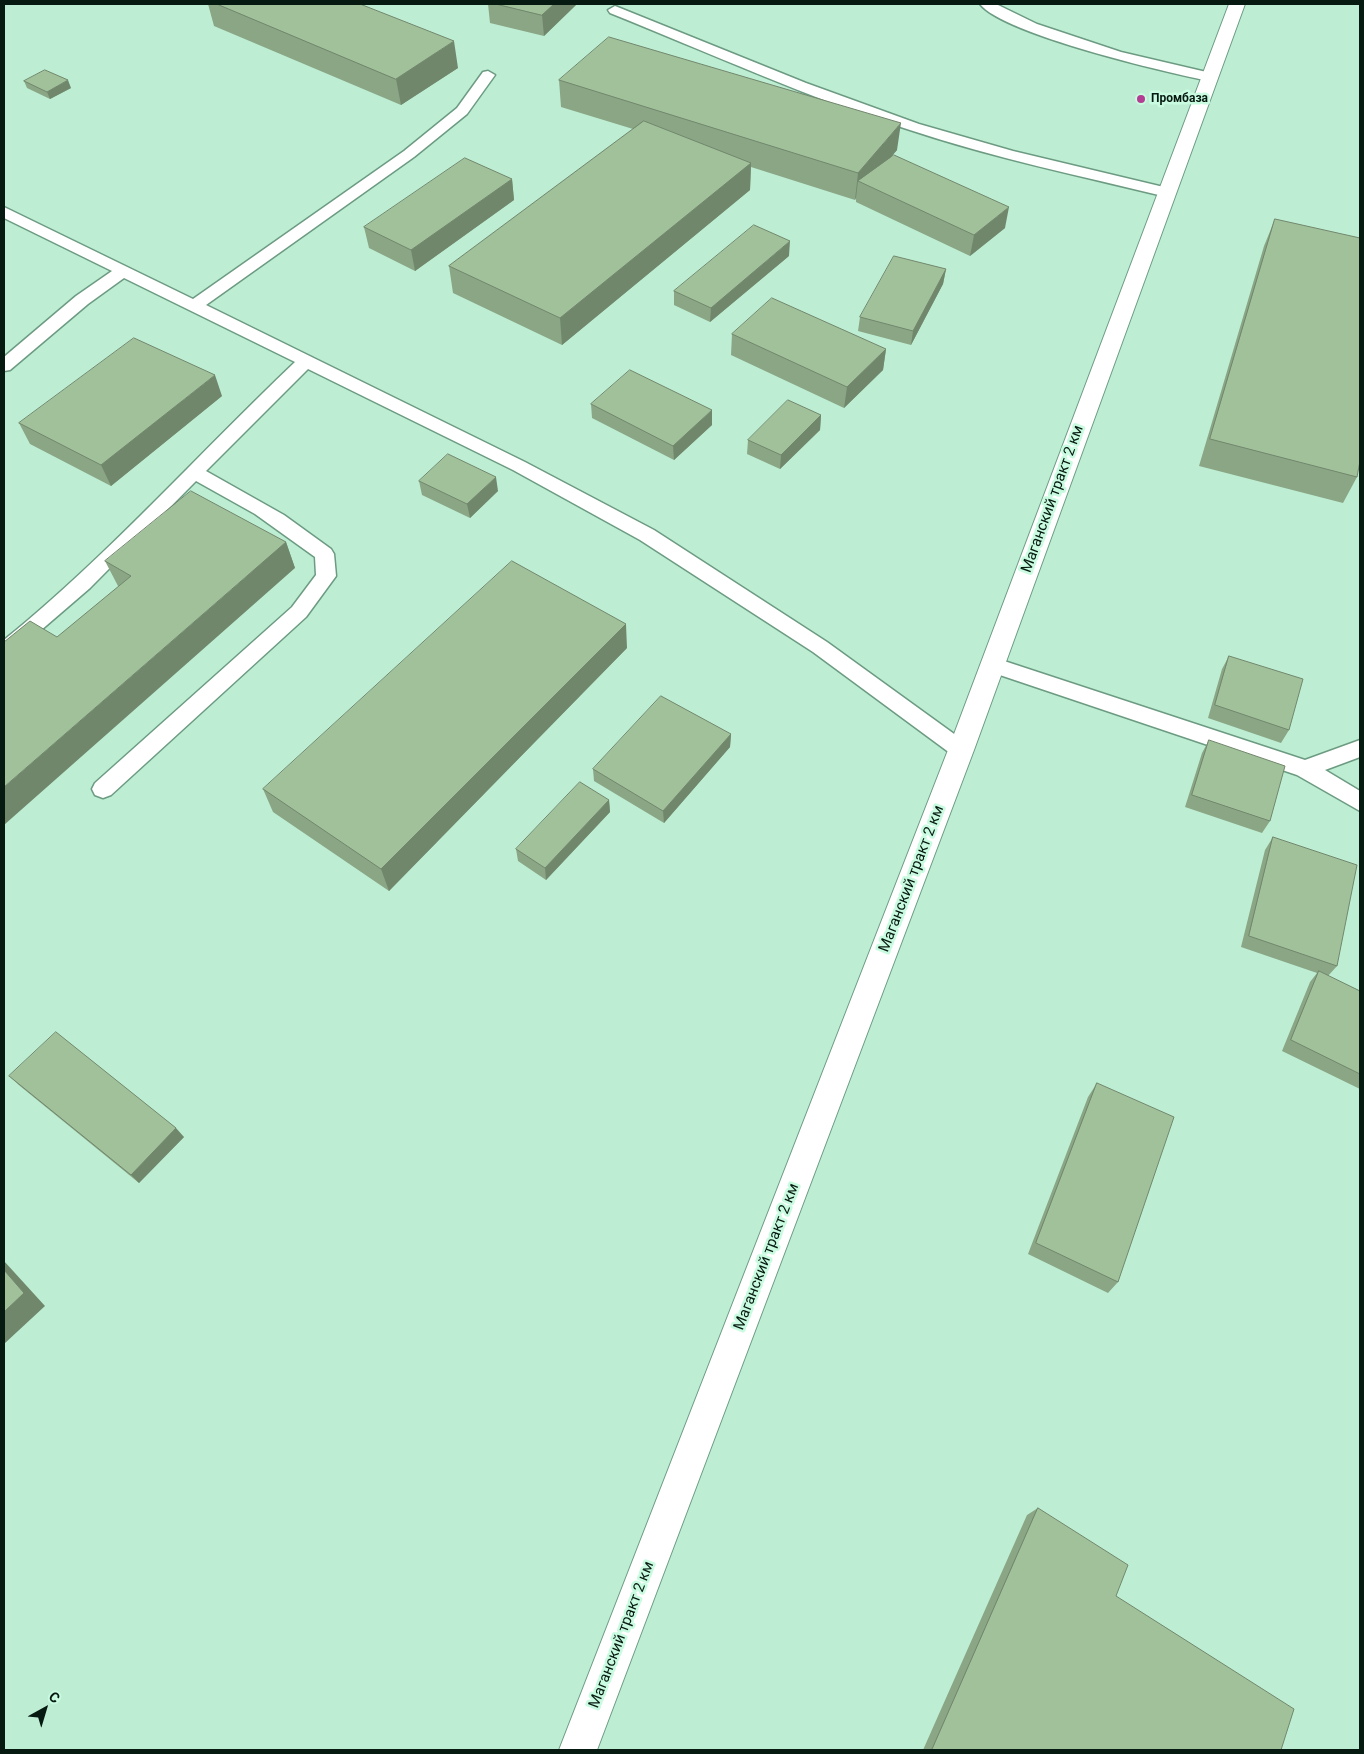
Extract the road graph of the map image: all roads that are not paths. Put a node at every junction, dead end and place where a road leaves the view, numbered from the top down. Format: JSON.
{"nodes":[{"id":1,"x":987,"y":4,"type":"edge"},
{"id":2,"x":1237,"y":4,"type":"edge"},
{"id":3,"x":615,"y":10,"type":"dead end"},
{"id":4,"x":488,"y":75,"type":"dead end"},
{"id":5,"x":1210,"y":77,"type":"junction"},
{"id":6,"x":1167,"y":192,"type":"junction"},
{"id":7,"x":4,"y":212,"type":"edge"},
{"id":8,"x":123,"y":271,"type":"junction"},
{"id":9,"x":194,"y":306,"type":"junction"},
{"id":10,"x":306,"y":361,"type":"junction"},
{"id":11,"x":4,"y":366,"type":"edge"},
{"id":12,"x":193,"y":472,"type":"junction"},
{"id":13,"x":4,"y":651,"type":"edge"},
{"id":14,"x":992,"y":665,"type":"junction"},
{"id":15,"x":1360,"y":748,"type":"edge"},
{"id":16,"x":961,"y":750,"type":"junction"},
{"id":17,"x":1305,"y":769,"type":"junction"},
{"id":18,"x":103,"y":789,"type":"dead end"},
{"id":19,"x":1360,"y":802,"type":"edge"},
{"id":20,"x":578,"y":1750,"type":"edge"}],
"edges":[{"from":1,"to":5,"type":"lane"},
{"from":2,"to":5,"type":"main road","name":"Маганский тракт 2 км"},
{"from":3,"to":6,"type":"lane"},
{"from":4,"to":9,"type":"lane"},
{"from":5,"to":6,"type":"main road","name":"Маганский тракт 2 км"},
{"from":6,"to":14,"type":"main road","name":"Маганский тракт 2 км"},
{"from":7,"to":8,"type":"lane"},
{"from":8,"to":9,"type":"lane"},
{"from":8,"to":11,"type":"lane"},
{"from":9,"to":10,"type":"lane"},
{"from":10,"to":12,"type":"lane"},
{"from":10,"to":16,"type":"lane"},
{"from":12,"to":13,"type":"lane"},
{"from":12,"to":18,"type":"lane"},
{"from":14,"to":16,"type":"main road","name":"Маганский тракт 2 км"},
{"from":14,"to":17,"type":"lane"},
{"from":15,"to":17,"type":"lane"},
{"from":16,"to":20,"type":"main road","name":"Маганский тракт 2 км"},
{"from":17,"to":19,"type":"lane"}]}
